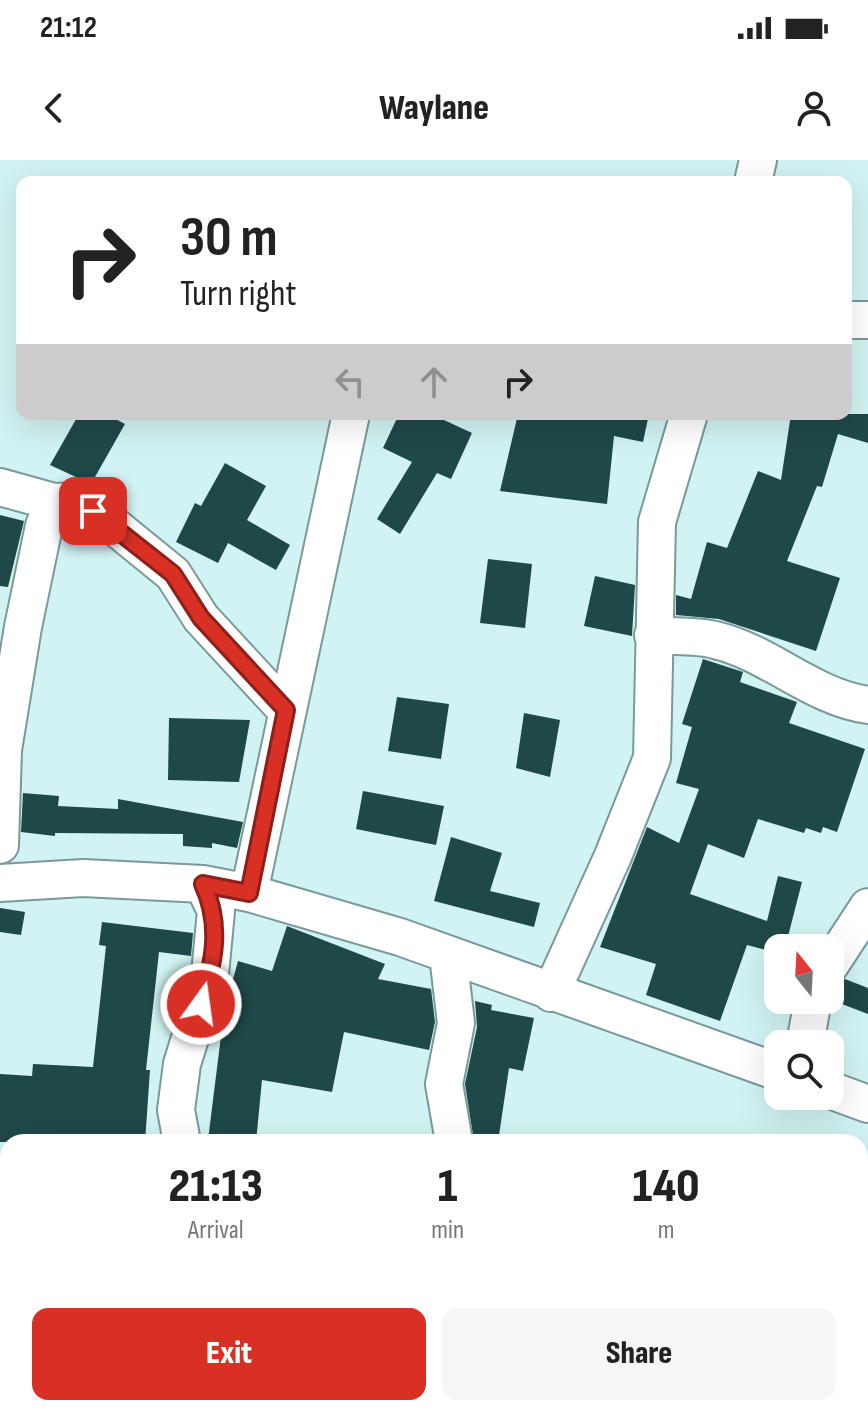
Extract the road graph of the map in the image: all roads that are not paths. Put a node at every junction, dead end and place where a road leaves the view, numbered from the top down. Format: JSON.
{"nodes":[{"id":1,"x":350,"y":420,"type":"edge"},
{"id":2,"x":687,"y":420,"type":"edge"},
{"id":3,"x":0,"y":487,"type":"edge"},
{"id":4,"x":54,"y":502,"type":"junction"},
{"id":5,"x":653,"y":635,"type":"junction"},
{"id":6,"x":868,"y":705,"type":"edge"},
{"id":7,"x":286,"y":710,"type":"junction"},
{"id":8,"x":0,"y":845,"type":"edge"},
{"id":9,"x":0,"y":883,"type":"edge"},
{"id":10,"x":203,"y":884,"type":"junction"},
{"id":11,"x":249,"y":893,"type":"junction"},
{"id":12,"x":868,"y":907,"type":"edge"},
{"id":13,"x":844,"y":944,"type":"edge"},
{"id":14,"x":448,"y":955,"type":"junction"},
{"id":15,"x":551,"y":993,"type":"junction"},
{"id":16,"x":764,"y":1067,"type":"edge"},
{"id":17,"x":844,"y":1095,"type":"edge"},
{"id":18,"x":868,"y":1104,"type":"edge"},
{"id":19,"x":180,"y":1134,"type":"edge"},
{"id":20,"x":453,"y":1134,"type":"edge"}],
"edges":[{"from":1,"to":7,"type":"street"},
{"from":2,"to":5,"type":"street"},
{"from":3,"to":4,"type":"street"},
{"from":4,"to":7,"type":"street"},
{"from":4,"to":8,"type":"street"},
{"from":5,"to":6,"type":"street"},
{"from":5,"to":15,"type":"street"},
{"from":7,"to":11,"type":"street"},
{"from":9,"to":10,"type":"street"},
{"from":10,"to":11,"type":"street"},
{"from":10,"to":19,"type":"street"},
{"from":11,"to":14,"type":"street"},
{"from":12,"to":13,"type":"street"},
{"from":14,"to":15,"type":"street"},
{"from":14,"to":20,"type":"street"},
{"from":15,"to":16,"type":"street"},
{"from":17,"to":18,"type":"street"}]}
